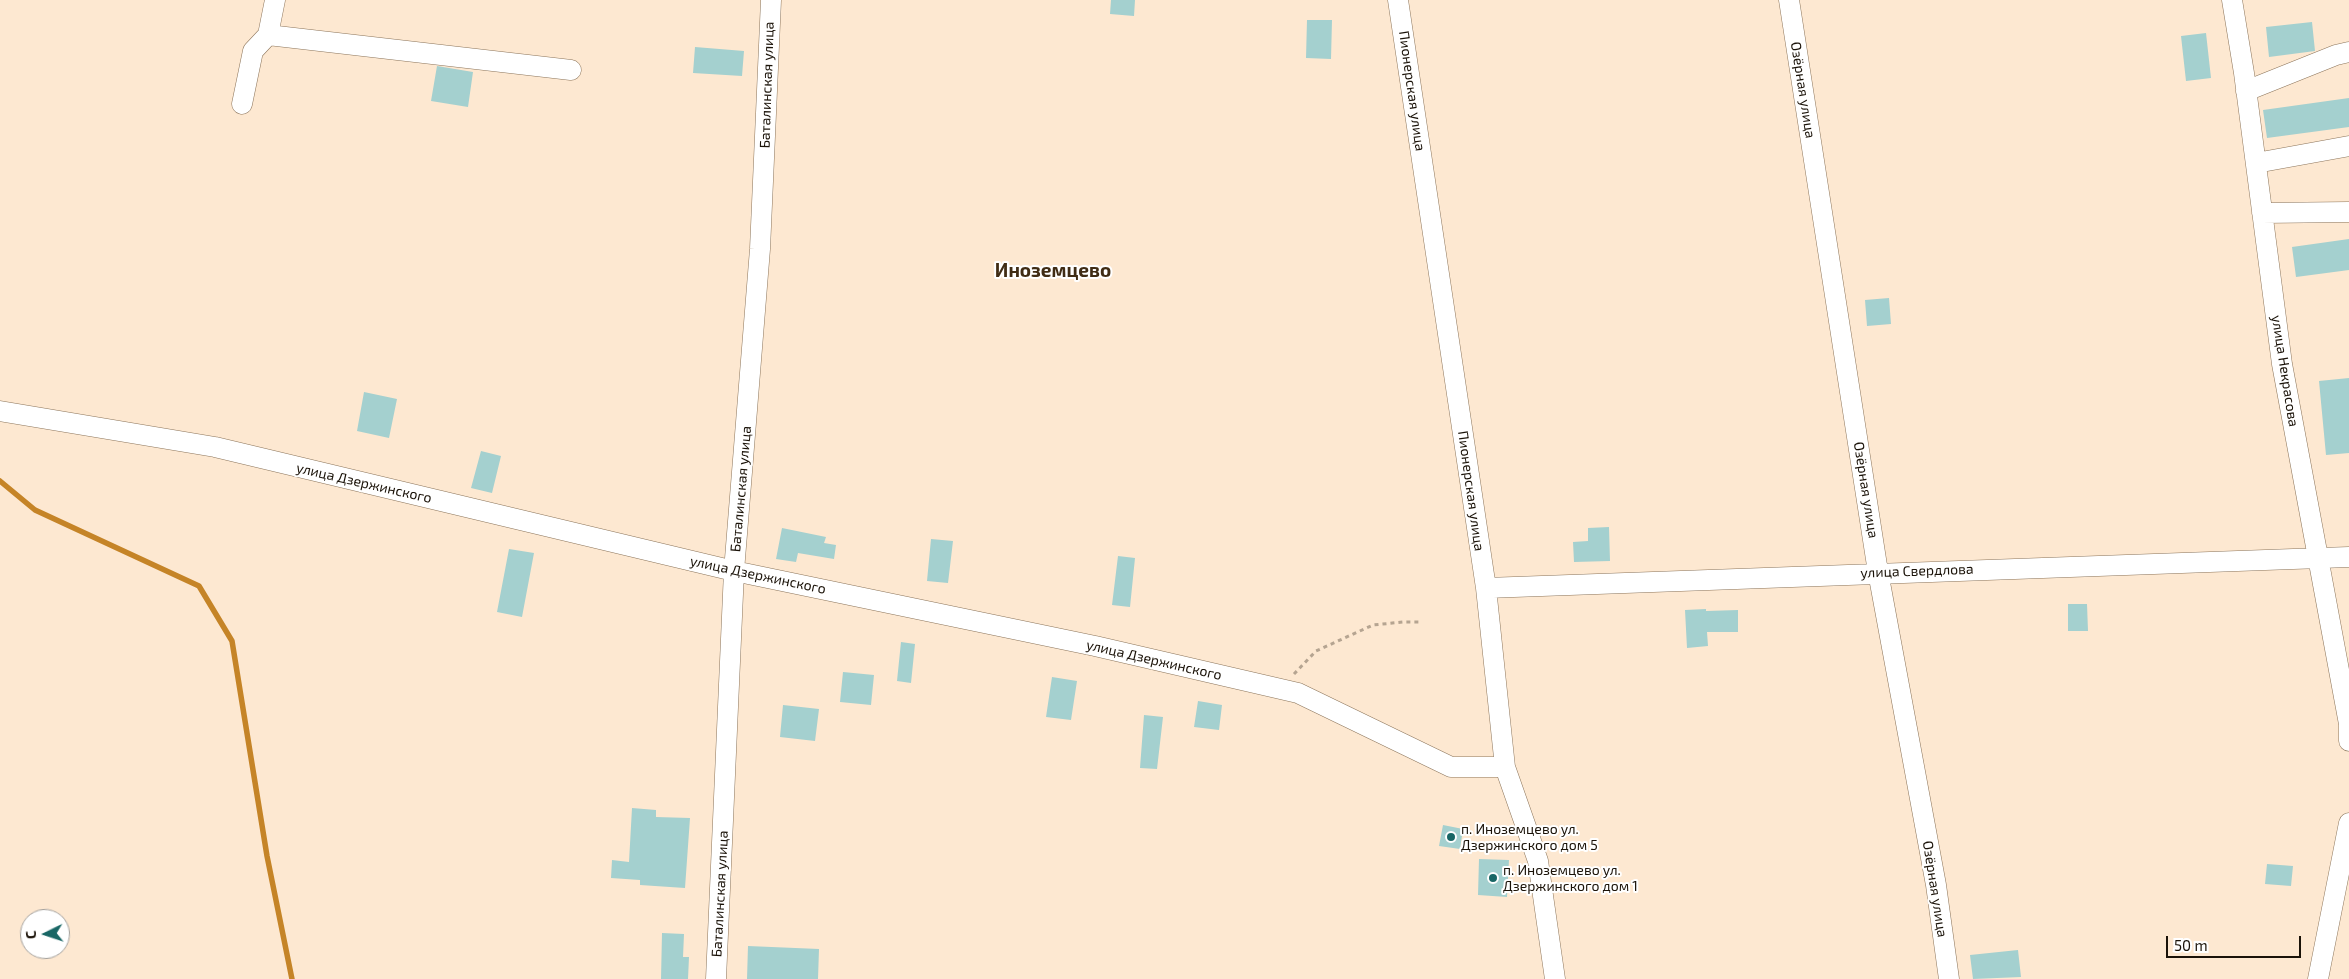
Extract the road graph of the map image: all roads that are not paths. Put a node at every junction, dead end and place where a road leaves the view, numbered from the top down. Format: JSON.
{"nodes":[{"id":1,"x":275,"y":0,"type":"edge"},
{"id":2,"x":771,"y":0,"type":"edge"},
{"id":3,"x":1398,"y":0,"type":"edge"},
{"id":4,"x":1789,"y":0,"type":"edge"},
{"id":5,"x":2232,"y":0,"type":"edge"},
{"id":6,"x":268,"y":35,"type":"junction"},
{"id":7,"x":2349,"y":52,"type":"edge"},
{"id":8,"x":571,"y":70,"type":"dead end"},
{"id":9,"x":2246,"y":91,"type":"junction"},
{"id":10,"x":242,"y":104,"type":"dead end"},
{"id":11,"x":2349,"y":146,"type":"edge"},
{"id":12,"x":2256,"y":163,"type":"junction"},
{"id":13,"x":2349,"y":212,"type":"edge"},
{"id":14,"x":2262,"y":213,"type":"junction"},
{"id":15,"x":0,"y":411,"type":"edge"},
{"id":16,"x":2349,"y":557,"type":"edge"},
{"id":17,"x":2320,"y":558,"type":"junction"},
{"id":18,"x":734,"y":571,"type":"junction"},
{"id":19,"x":1878,"y":572,"type":"junction"},
{"id":20,"x":1486,"y":588,"type":"junction"},
{"id":21,"x":2349,"y":741,"type":"edge"},
{"id":22,"x":1505,"y":768,"type":"junction"},
{"id":23,"x":2349,"y":823,"type":"edge"},
{"id":24,"x":716,"y":979,"type":"edge"},
{"id":25,"x":1555,"y":979,"type":"edge"},
{"id":26,"x":1949,"y":979,"type":"edge"},
{"id":27,"x":2318,"y":979,"type":"edge"}],
"edges":[{"from":1,"to":6,"type":"street"},
{"from":2,"to":18,"type":"street","name":"Баталинская улица"},
{"from":3,"to":20,"type":"street","name":"Пионерская улица"},
{"from":4,"to":19,"type":"street","name":"Озёрная улица"},
{"from":5,"to":9,"type":"street","name":"улица Некрасова"},
{"from":6,"to":8,"type":"street"},
{"from":6,"to":10,"type":"street"},
{"from":7,"to":9,"type":"street"},
{"from":9,"to":12,"type":"street","name":"улица Некрасова"},
{"from":11,"to":12,"type":"street"},
{"from":12,"to":14,"type":"street","name":"улица Некрасова"},
{"from":13,"to":14,"type":"street"},
{"from":14,"to":17,"type":"street","name":"улица Некрасова"},
{"from":15,"to":18,"type":"street","name":"улица Дзержинского"},
{"from":16,"to":17,"type":"street","name":"улица Свердлова"},
{"from":17,"to":19,"type":"street","name":"улица Свердлова"},
{"from":17,"to":21,"type":"street","name":"улица Некрасова"},
{"from":18,"to":22,"type":"street","name":"улица Дзержинского"},
{"from":18,"to":24,"type":"street","name":"Баталинская улица"},
{"from":19,"to":20,"type":"street","name":"улица Свердлова"},
{"from":19,"to":26,"type":"street","name":"Озёрная улица"},
{"from":20,"to":22,"type":"street","name":"Пионерская улица"},
{"from":22,"to":25,"type":"street","name":"Пионерская улица"},
{"from":23,"to":27,"type":"street"}]}
